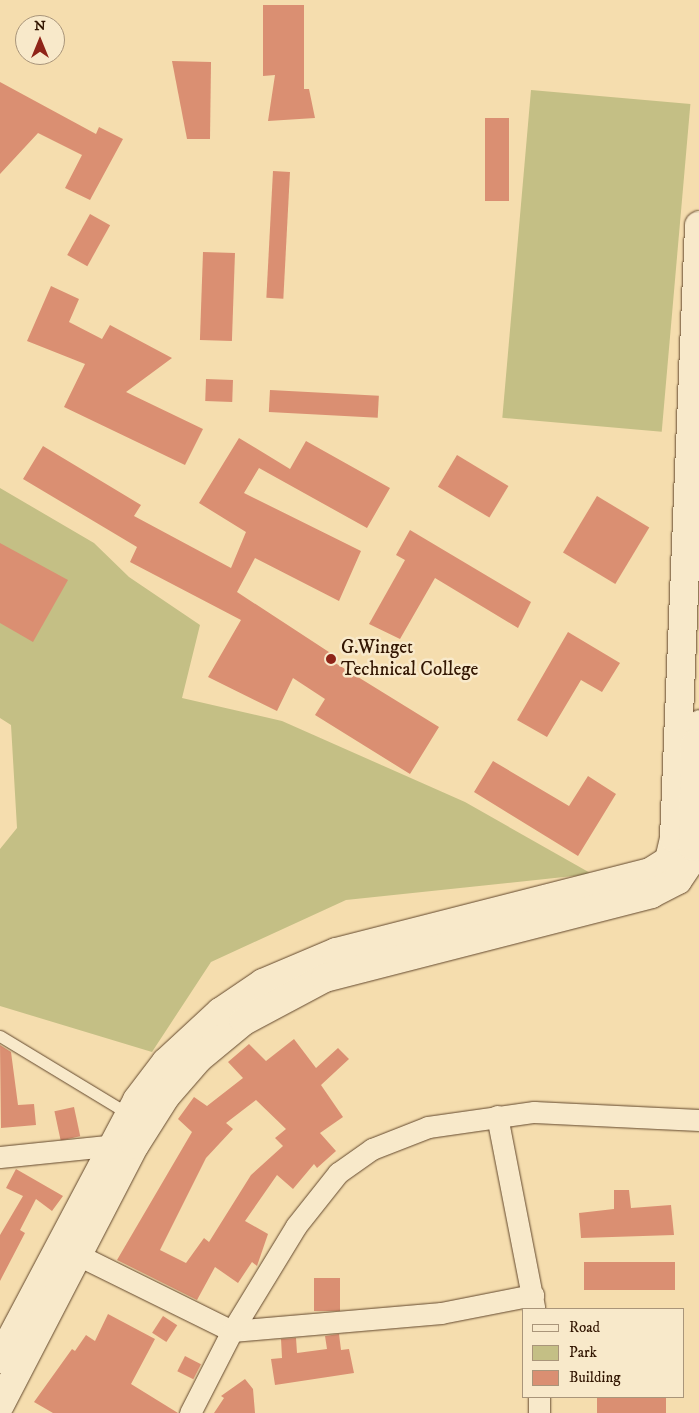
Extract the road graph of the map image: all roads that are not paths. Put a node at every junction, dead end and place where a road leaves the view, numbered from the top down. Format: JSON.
{"nodes":[{"id":1,"x":699,"y":226,"type":"edge"},
{"id":2,"x":699,"y":646,"type":"edge"},
{"id":3,"x":697,"y":721,"type":"edge"},
{"id":4,"x":692,"y":872,"type":"edge"},
{"id":5,"x":0,"y":1036,"type":"edge"},
{"id":6,"x":129,"y":1114,"type":"junction"},
{"id":7,"x":497,"y":1116,"type":"junction"},
{"id":8,"x":699,"y":1120,"type":"edge"},
{"id":9,"x":124,"y":1144,"type":"junction"},
{"id":10,"x":0,"y":1157,"type":"edge"},
{"id":11,"x":78,"y":1255,"type":"junction"},
{"id":12,"x":534,"y":1302,"type":"edge"},
{"id":13,"x":232,"y":1331,"type":"junction"},
{"id":14,"x":0,"y":1359,"type":"edge"},
{"id":15,"x":539,"y":1398,"type":"edge"},
{"id":16,"x":0,"y":1405,"type":"edge"},
{"id":17,"x":190,"y":1413,"type":"edge"},
{"id":18,"x":539,"y":1413,"type":"edge"}],
"edges":[{"from":1,"to":6,"type":"main road"},
{"from":2,"to":3,"type":"main road"},
{"from":3,"to":4,"type":"main road"},
{"from":4,"to":9,"type":"main road"},
{"from":5,"to":6,"type":"lane"},
{"from":6,"to":9,"type":"main road"},
{"from":7,"to":8,"type":"street"},
{"from":7,"to":12,"type":"street"},
{"from":7,"to":13,"type":"street"},
{"from":9,"to":10,"type":"street"},
{"from":9,"to":11,"type":"main road"},
{"from":9,"to":14,"type":"main road"},
{"from":11,"to":13,"type":"street"},
{"from":11,"to":16,"type":"main road"},
{"from":12,"to":13,"type":"street"},
{"from":13,"to":17,"type":"street"},
{"from":15,"to":18,"type":"street"}]}
